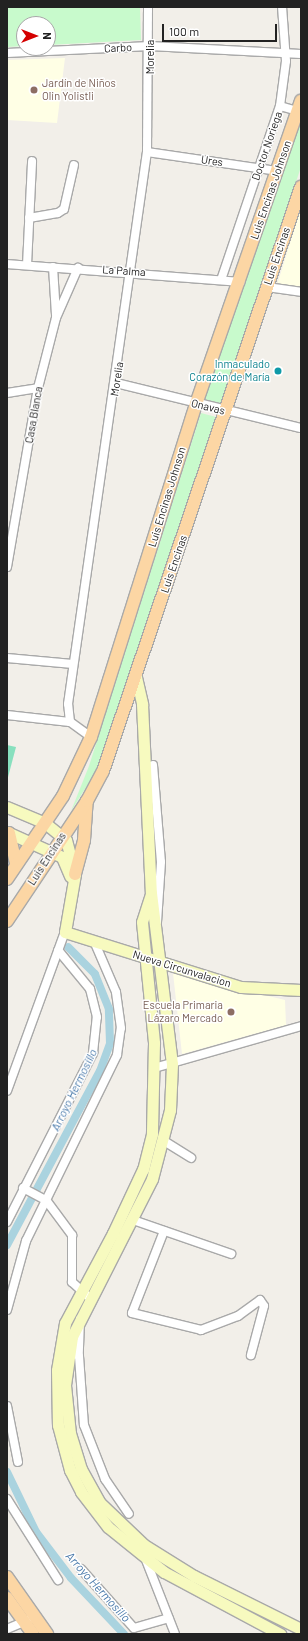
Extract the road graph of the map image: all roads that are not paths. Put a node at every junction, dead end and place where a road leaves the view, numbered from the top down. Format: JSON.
{"nodes":[{"id":1,"x":148,"y":7,"type":"edge"},
{"id":2,"x":282,"y":7,"type":"edge"},
{"id":3,"x":150,"y":46,"type":"junction"},
{"id":4,"x":7,"y":53,"type":"edge"},
{"id":5,"x":286,"y":53,"type":"junction"},
{"id":6,"x":301,"y":54,"type":"edge"},
{"id":7,"x":280,"y":106,"type":"junction"},
{"id":8,"x":299,"y":106,"type":"edge"},
{"id":9,"x":147,"y":152,"type":"junction"},
{"id":10,"x":32,"y":161,"type":"dead end"},
{"id":11,"x":74,"y":165,"type":"dead end"},
{"id":12,"x":259,"y":168,"type":"junction"},
{"id":13,"x":277,"y":171,"type":"junction"},
{"id":14,"x":301,"y":187,"type":"edge"},
{"id":15,"x":29,"y":218,"type":"junction"},
{"id":16,"x":7,"y":264,"type":"edge"},
{"id":17,"x":27,"y":265,"type":"junction"},
{"id":18,"x":53,"y":267,"type":"junction"},
{"id":19,"x":78,"y":268,"type":"junction"},
{"id":20,"x":132,"y":271,"type":"junction"},
{"id":21,"x":221,"y":280,"type":"junction"},
{"id":22,"x":240,"y":282,"type":"junction"},
{"id":23,"x":267,"y":287,"type":"junction"},
{"id":24,"x":301,"y":292,"type":"edge"},
{"id":25,"x":56,"y":318,"type":"junction"},
{"id":26,"x":116,"y":383,"type":"junction"},
{"id":27,"x":38,"y":388,"type":"junction"},
{"id":28,"x":7,"y":393,"type":"edge"},
{"id":29,"x":196,"y":404,"type":"junction"},
{"id":30,"x":225,"y":411,"type":"junction"},
{"id":31,"x":301,"y":428,"type":"edge"},
{"id":32,"x":9,"y":550,"type":"edge"},
{"id":33,"x":7,"y":567,"type":"edge"},
{"id":34,"x":7,"y":658,"type":"edge"},
{"id":35,"x":73,"y":664,"type":"junction"},
{"id":36,"x":136,"y":677,"type":"junction"},
{"id":37,"x":7,"y":715,"type":"edge"},
{"id":38,"x":70,"y":722,"type":"junction"},
{"id":39,"x":91,"y":738,"type":"junction"},
{"id":40,"x":153,"y":765,"type":"dead end"},
{"id":41,"x":87,"y":801,"type":"junction"},
{"id":42,"x":7,"y":807,"type":"edge"},
{"id":43,"x":45,"y":823,"type":"junction"},
{"id":44,"x":8,"y":833,"type":"edge"},
{"id":45,"x":63,"y":836,"type":"junction"},
{"id":46,"x":32,"y":841,"type":"junction"},
{"id":47,"x":53,"y":851,"type":"junction"},
{"id":48,"x":16,"y":864,"type":"junction"},
{"id":49,"x":76,"y":874,"type":"junction"},
{"id":50,"x":7,"y":879,"type":"edge"},
{"id":51,"x":72,"y":887,"type":"junction"},
{"id":52,"x":151,"y":893,"type":"junction"},
{"id":53,"x":9,"y":914,"type":"edge"},
{"id":54,"x":155,"y":928,"type":"junction"},
{"id":55,"x":64,"y":932,"type":"junction"},
{"id":56,"x":94,"y":941,"type":"junction"},
{"id":57,"x":58,"y":950,"type":"junction"},
{"id":58,"x":144,"y":957,"type":"junction"},
{"id":59,"x":158,"y":961,"type":"junction"},
{"id":60,"x":301,"y":990,"type":"edge"},
{"id":61,"x":301,"y":1026,"type":"edge"},
{"id":62,"x":172,"y":1064,"type":"junction"},
{"id":63,"x":154,"y":1068,"type":"junction"},
{"id":64,"x":7,"y":1091,"type":"edge"},
{"id":65,"x":164,"y":1141,"type":"junction"},
{"id":66,"x":191,"y":1158,"type":"dead end"},
{"id":67,"x":23,"y":1188,"type":"junction"},
{"id":68,"x":46,"y":1200,"type":"junction"},
{"id":69,"x":133,"y":1220,"type":"junction"},
{"id":70,"x":7,"y":1222,"type":"edge"},
{"id":71,"x":164,"y":1231,"type":"junction"},
{"id":72,"x":231,"y":1254,"type":"dead end"},
{"id":73,"x":80,"y":1291,"type":"junction"},
{"id":74,"x":90,"y":1298,"type":"junction"},
{"id":75,"x":7,"y":1310,"type":"edge"},
{"id":76,"x":80,"y":1316,"type":"junction"},
{"id":77,"x":251,"y":1355,"type":"dead end"},
{"id":78,"x":7,"y":1406,"type":"edge"},
{"id":79,"x":18,"y":1462,"type":"dead end"},
{"id":80,"x":7,"y":1499,"type":"edge"},
{"id":81,"x":129,"y":1514,"type":"dead end"},
{"id":82,"x":146,"y":1560,"type":"junction"},
{"id":83,"x":80,"y":1569,"type":"dead end"},
{"id":84,"x":7,"y":1576,"type":"edge"},
{"id":85,"x":58,"y":1580,"type":"dead end"},
{"id":86,"x":7,"y":1598,"type":"edge"},
{"id":87,"x":169,"y":1618,"type":"junction"},
{"id":88,"x":30,"y":1620,"type":"junction"},
{"id":89,"x":288,"y":1623,"type":"junction"},
{"id":90,"x":7,"y":1629,"type":"edge"},
{"id":91,"x":301,"y":1629,"type":"edge"},
{"id":92,"x":33,"y":1634,"type":"edge"},
{"id":93,"x":47,"y":1634,"type":"edge"},
{"id":94,"x":175,"y":1634,"type":"edge"},
{"id":95,"x":281,"y":1634,"type":"edge"}],
"edges":[{"from":1,"to":3,"type":"street","name":"Morelia"},
{"from":2,"to":5,"type":"street","name":"Doctor Noriega"},
{"from":3,"to":4,"type":"street","name":"Carbo"},
{"from":3,"to":5,"type":"street","name":"Carbo"},
{"from":3,"to":9,"type":"street","name":"Morelia"},
{"from":5,"to":6,"type":"street","name":"Carbo"},
{"from":5,"to":7,"type":"street","name":"Doctor Noriega"},
{"from":7,"to":8,"type":"street"},
{"from":7,"to":12,"type":"street","name":"Doctor Noriega"},
{"from":8,"to":13,"type":"main road","name":"Luis Encinas Johnson"},
{"from":9,"to":12,"type":"street","name":"Ures"},
{"from":9,"to":20,"type":"street","name":"Morelia"},
{"from":10,"to":15,"type":"street"},
{"from":11,"to":15,"type":"street"},
{"from":12,"to":13,"type":"street","name":"Ures"},
{"from":12,"to":21,"type":"street","name":"Doctor Noriega"},
{"from":13,"to":22,"type":"main road","name":"Luis Encinas Johnson"},
{"from":14,"to":23,"type":"main road","name":"Luis Encinas"},
{"from":15,"to":17,"type":"street"},
{"from":16,"to":17,"type":"street","name":"La Palma"},
{"from":17,"to":18,"type":"street","name":"La Palma"},
{"from":18,"to":19,"type":"street","name":"La Palma"},
{"from":18,"to":25,"type":"street"},
{"from":19,"to":20,"type":"street","name":"La Palma"},
{"from":19,"to":25,"type":"street","name":"Casa Blanca"},
{"from":20,"to":21,"type":"street","name":"La Palma"},
{"from":20,"to":26,"type":"street","name":"Morelia"},
{"from":21,"to":22,"type":"street","name":"La Palma"},
{"from":22,"to":29,"type":"main road","name":"Luis Encinas Johnson"},
{"from":23,"to":24,"type":"street"},
{"from":23,"to":30,"type":"main road","name":"Luis Encinas"},
{"from":25,"to":27,"type":"street","name":"Casa Blanca"},
{"from":26,"to":29,"type":"street","name":"Onavas"},
{"from":26,"to":35,"type":"street","name":"Morelia"},
{"from":27,"to":28,"type":"street"},
{"from":27,"to":32,"type":"street","name":"Casa Blanca"},
{"from":29,"to":30,"type":"street","name":"Onavas"},
{"from":29,"to":39,"type":"main road","name":"Luis Encinas Johnson"},
{"from":30,"to":31,"type":"street","name":"Onavas"},
{"from":30,"to":36,"type":"main road","name":"Luis Encinas"},
{"from":32,"to":33,"type":"street","name":"Casa Blanca"},
{"from":34,"to":35,"type":"street"},
{"from":35,"to":38,"type":"street","name":"Morelia"},
{"from":36,"to":41,"type":"main road","name":"Luis Encinas"},
{"from":36,"to":52,"type":"street"},
{"from":37,"to":38,"type":"street"},
{"from":38,"to":39,"type":"street"},
{"from":39,"to":43,"type":"main road","name":"Luis Encinas Johnson"},
{"from":40,"to":54,"type":"street"},
{"from":41,"to":45,"type":"main road","name":"Luis Encinas"},
{"from":41,"to":49,"type":"main road"},
{"from":42,"to":43,"type":"street"},
{"from":43,"to":45,"type":"street"},
{"from":43,"to":46,"type":"main road","name":"Luis Encinas Johnson"},
{"from":44,"to":46,"type":"street"},
{"from":44,"to":48,"type":"main road"},
{"from":45,"to":47,"type":"main road","name":"Luis Encinas"},
{"from":45,"to":49,"type":"street"},
{"from":46,"to":47,"type":"street"},
{"from":46,"to":48,"type":"main road","name":"Luis Encinas Johnson"},
{"from":47,"to":51,"type":"street"},
{"from":47,"to":53,"type":"main road","name":"Luis Encinas"},
{"from":48,"to":50,"type":"main road","name":"Luis Encinas Johnson"},
{"from":49,"to":51,"type":"street"},
{"from":51,"to":55,"type":"street"},
{"from":52,"to":54,"type":"street"},
{"from":52,"to":58,"type":"street"},
{"from":54,"to":59,"type":"street"},
{"from":55,"to":56,"type":"street","name":"Nueva Circunvalacion"},
{"from":55,"to":57,"type":"street"},
{"from":56,"to":58,"type":"street","name":"Nueva Circunvalacion"},
{"from":56,"to":68,"type":"street"},
{"from":57,"to":64,"type":"street"},
{"from":57,"to":67,"type":"street"},
{"from":58,"to":59,"type":"street","name":"Nueva Circunvalacion"},
{"from":58,"to":63,"type":"street"},
{"from":59,"to":60,"type":"street","name":"Nueva Circunvalacion"},
{"from":59,"to":62,"type":"street"},
{"from":61,"to":62,"type":"street"},
{"from":62,"to":63,"type":"street"},
{"from":62,"to":65,"type":"street"},
{"from":63,"to":73,"type":"street"},
{"from":65,"to":66,"type":"street"},
{"from":65,"to":69,"type":"street"},
{"from":67,"to":68,"type":"street"},
{"from":67,"to":70,"type":"street"},
{"from":68,"to":73,"type":"street"},
{"from":68,"to":75,"type":"street"},
{"from":69,"to":71,"type":"street"},
{"from":69,"to":74,"type":"street"},
{"from":71,"to":72,"type":"street"},
{"from":71,"to":77,"type":"street"},
{"from":73,"to":74,"type":"street"},
{"from":73,"to":82,"type":"street"},
{"from":74,"to":76,"type":"street"},
{"from":76,"to":81,"type":"street"},
{"from":76,"to":89,"type":"street"},
{"from":78,"to":79,"type":"street"},
{"from":80,"to":85,"type":"street"},
{"from":82,"to":87,"type":"street"},
{"from":82,"to":95,"type":"street"},
{"from":83,"to":87,"type":"street"},
{"from":84,"to":88,"type":"main road"},
{"from":86,"to":88,"type":"main road"},
{"from":87,"to":94,"type":"street"},
{"from":88,"to":90,"type":"street"},
{"from":88,"to":92,"type":"main road"},
{"from":88,"to":93,"type":"main road"},
{"from":89,"to":91,"type":"street"},
{"from":89,"to":95,"type":"street"}]}
